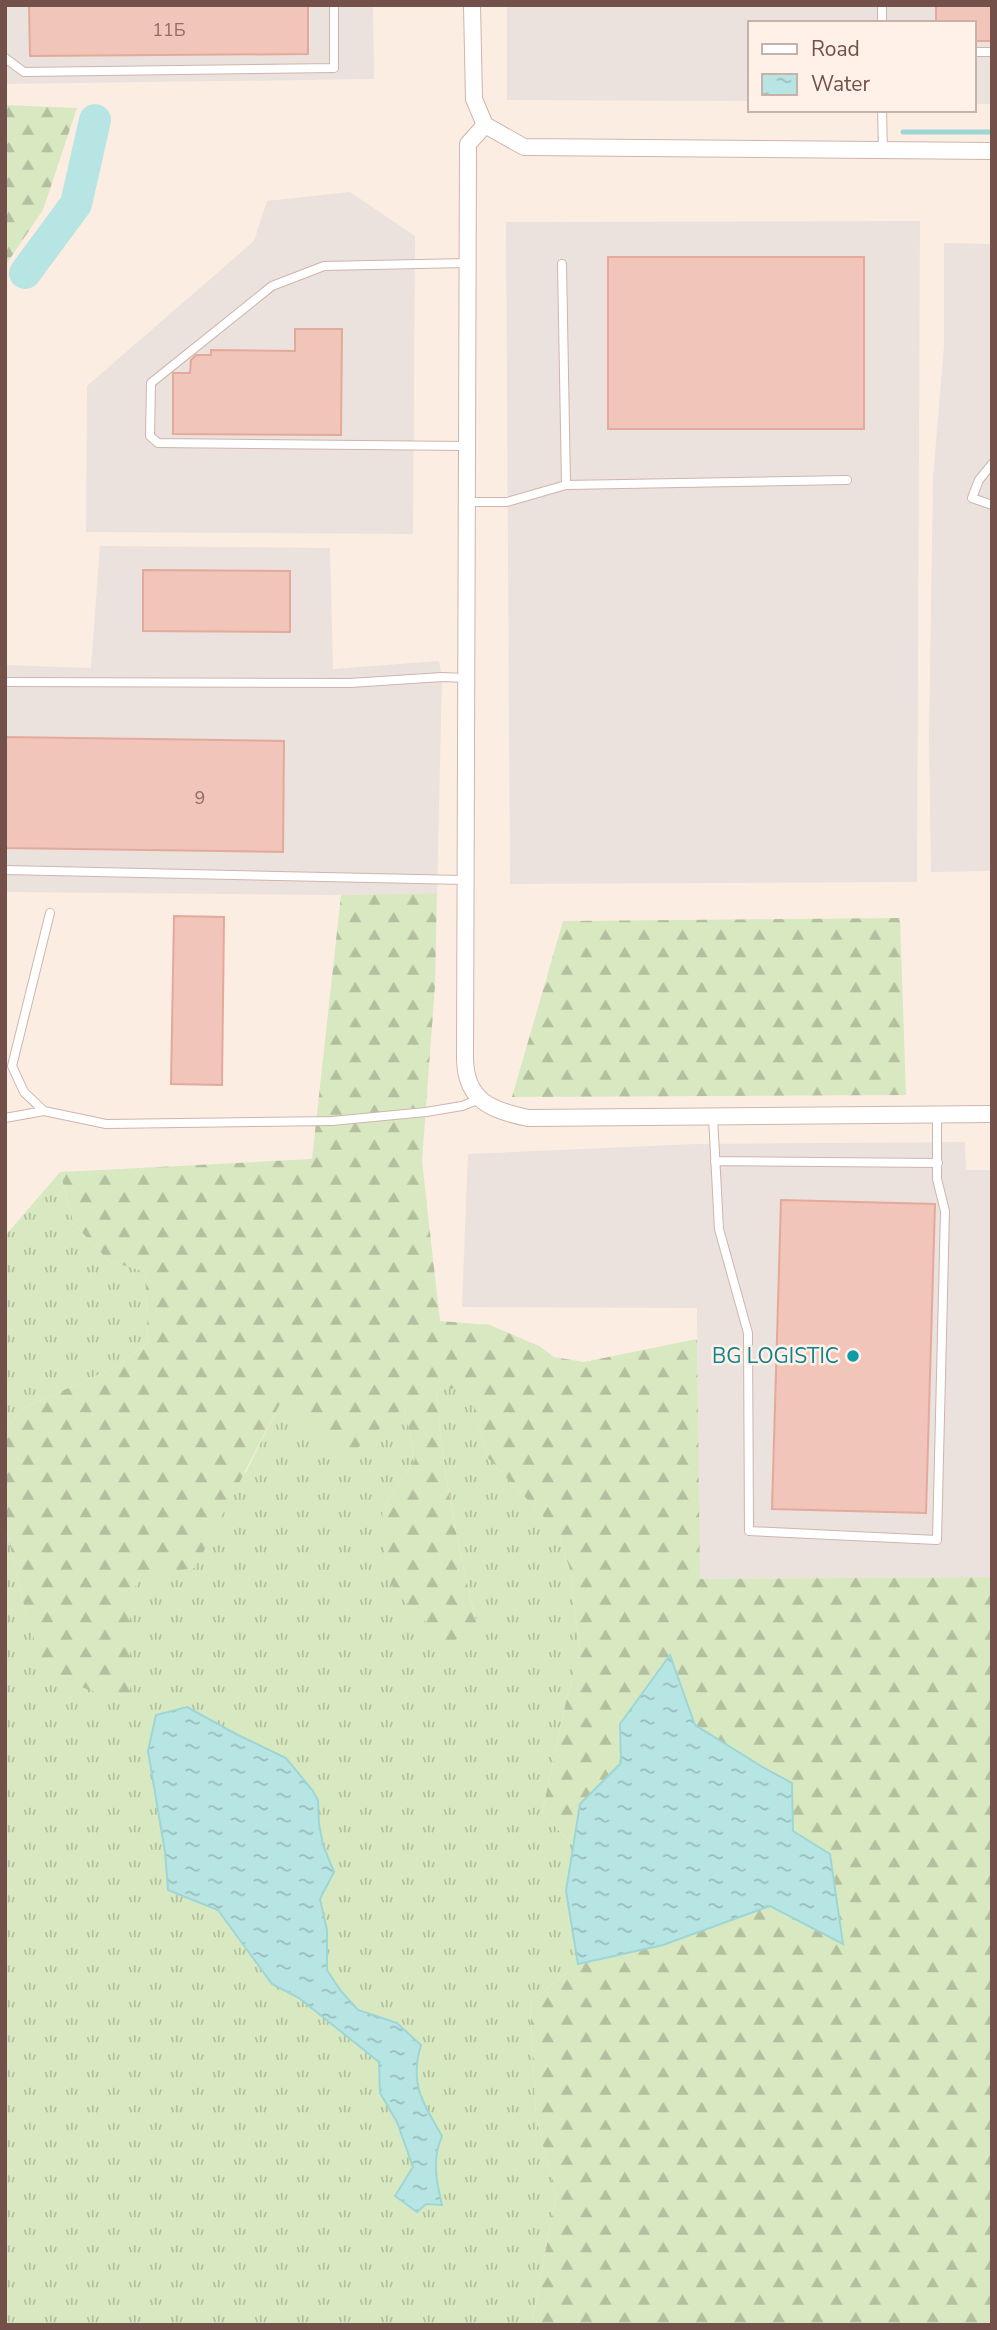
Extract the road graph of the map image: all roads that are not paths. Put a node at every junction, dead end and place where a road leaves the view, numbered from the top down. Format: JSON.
{"nodes":[{"id":1,"x":334,"y":5,"type":"edge"},
{"id":2,"x":472,"y":5,"type":"edge"},
{"id":3,"x":5,"y":58,"type":"edge"},
{"id":4,"x":882,"y":112,"type":"edge"},
{"id":5,"x":485,"y":125,"type":"junction"},
{"id":6,"x":992,"y":151,"type":"edge"},
{"id":7,"x":883,"y":152,"type":"junction"},
{"id":8,"x":467,"y":263,"type":"junction"},
{"id":9,"x":562,"y":264,"type":"dead end"},
{"id":10,"x":467,"y":446,"type":"junction"},
{"id":11,"x":992,"y":464,"type":"edge"},
{"id":12,"x":847,"y":480,"type":"dead end"},
{"id":13,"x":566,"y":485,"type":"junction"},
{"id":14,"x":467,"y":502,"type":"junction"},
{"id":15,"x":992,"y":505,"type":"edge"},
{"id":16,"x":465,"y":678,"type":"junction"},
{"id":17,"x":5,"y":682,"type":"edge"},
{"id":18,"x":5,"y":870,"type":"edge"},
{"id":19,"x":464,"y":880,"type":"junction"},
{"id":20,"x":50,"y":913,"type":"dead end"},
{"id":21,"x":480,"y":1099,"type":"junction"},
{"id":22,"x":44,"y":1111,"type":"junction"},
{"id":23,"x":992,"y":1114,"type":"edge"},
{"id":24,"x":937,"y":1115,"type":"junction"},
{"id":25,"x":713,"y":1117,"type":"junction"},
{"id":26,"x":6,"y":1120,"type":"edge"},
{"id":27,"x":715,"y":1161,"type":"junction"},
{"id":28,"x":938,"y":1163,"type":"junction"}],
"edges":[{"from":1,"to":3,"type":"lane"},
{"from":2,"to":5,"type":"street"},
{"from":4,"to":7,"type":"lane"},
{"from":5,"to":7,"type":"street"},
{"from":5,"to":8,"type":"street"},
{"from":6,"to":7,"type":"street"},
{"from":8,"to":10,"type":"street"},
{"from":8,"to":10,"type":"lane"},
{"from":9,"to":13,"type":"lane"},
{"from":10,"to":14,"type":"street"},
{"from":11,"to":15,"type":"lane"},
{"from":12,"to":13,"type":"lane"},
{"from":13,"to":14,"type":"lane"},
{"from":14,"to":16,"type":"street"},
{"from":16,"to":17,"type":"lane"},
{"from":16,"to":19,"type":"street"},
{"from":18,"to":19,"type":"lane"},
{"from":19,"to":21,"type":"street"},
{"from":20,"to":22,"type":"lane"},
{"from":21,"to":22,"type":"lane"},
{"from":21,"to":25,"type":"street"},
{"from":22,"to":26,"type":"lane"},
{"from":23,"to":24,"type":"street"},
{"from":24,"to":25,"type":"street"},
{"from":24,"to":28,"type":"lane"},
{"from":25,"to":27,"type":"lane"},
{"from":27,"to":28,"type":"lane"},
{"from":27,"to":28,"type":"lane"}]}
